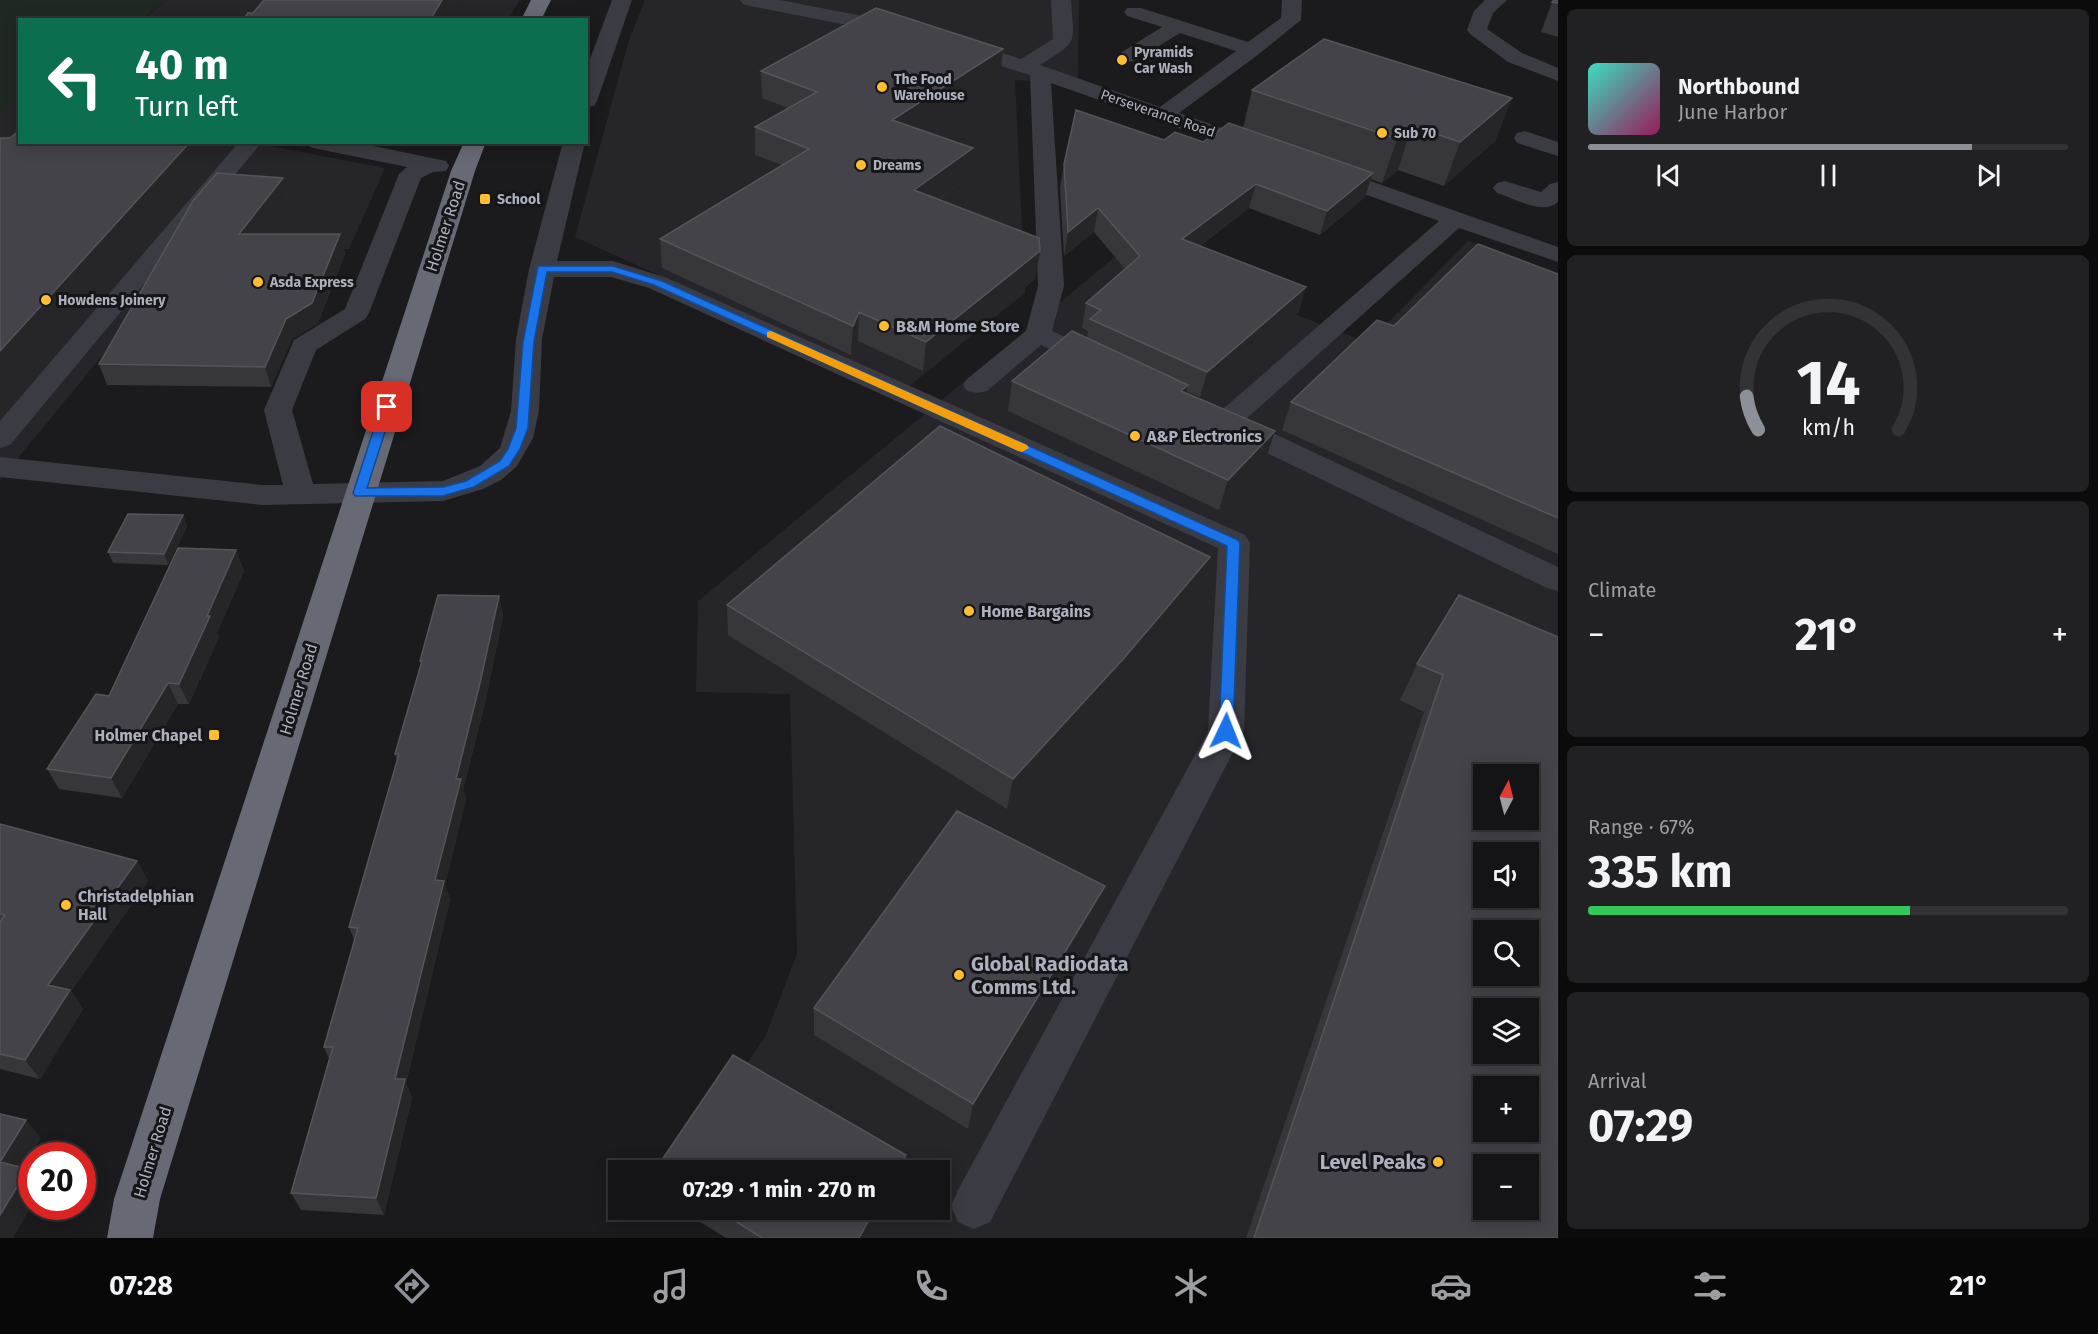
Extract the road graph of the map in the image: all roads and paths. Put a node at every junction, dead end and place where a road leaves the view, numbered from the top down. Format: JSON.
{"nodes":[{"id":1,"x":541,"y":0,"type":"edge"},
{"id":2,"x":622,"y":0,"type":"edge"},
{"id":3,"x":750,"y":0,"type":"edge"},
{"id":4,"x":1060,"y":0,"type":"edge"},
{"id":5,"x":1292,"y":0,"type":"edge"},
{"id":6,"x":1497,"y":0,"type":"edge"},
{"id":7,"x":1134,"y":12,"type":"dead end"},
{"id":8,"x":532,"y":18,"type":"edge"},
{"id":9,"x":1178,"y":26,"type":"junction"},
{"id":10,"x":916,"y":34,"type":"edge"},
{"id":11,"x":939,"y":40,"type":"edge"},
{"id":12,"x":1252,"y":50,"type":"junction"},
{"id":13,"x":1129,"y":56,"type":"dead end"},
{"id":14,"x":1031,"y":69,"type":"junction"},
{"id":15,"x":1558,"y":75,"type":"edge"},
{"id":16,"x":588,"y":95,"type":"edge"},
{"id":17,"x":1163,"y":115,"type":"junction"},
{"id":18,"x":1525,"y":138,"type":"dead end"},
{"id":19,"x":249,"y":144,"type":"edge"},
{"id":20,"x":328,"y":144,"type":"edge"},
{"id":21,"x":573,"y":144,"type":"edge"},
{"id":22,"x":1558,"y":149,"type":"edge"},
{"id":23,"x":1276,"y":154,"type":"edge"},
{"id":24,"x":469,"y":157,"type":"edge"},
{"id":25,"x":430,"y":164,"type":"junction"},
{"id":26,"x":1310,"y":166,"type":"edge"},
{"id":27,"x":1505,"y":188,"type":"dead end"},
{"id":28,"x":1558,"y":189,"type":"edge"},
{"id":29,"x":1456,"y":218,"type":"junction"},
{"id":30,"x":1558,"y":255,"type":"edge"},
{"id":31,"x":542,"y":269,"type":"junction"},
{"id":32,"x":1038,"y":334,"type":"junction"},
{"id":33,"x":1121,"y":373,"type":"edge"},
{"id":34,"x":977,"y":385,"type":"dead end"},
{"id":35,"x":0,"y":439,"type":"edge"},
{"id":36,"x":0,"y":467,"type":"edge"},
{"id":37,"x":360,"y":493,"type":"junction"},
{"id":38,"x":301,"y":495,"type":"junction"},
{"id":39,"x":1558,"y":580,"type":"edge"},
{"id":40,"x":974,"y":1206,"type":"dead end"},
{"id":41,"x":130,"y":1238,"type":"edge"}],
"edges":[{"from":1,"to":8,"type":"highway"},
{"from":2,"to":16,"type":"street"},
{"from":3,"to":10,"type":"street"},
{"from":4,"to":14,"type":"street"},
{"from":5,"to":12,"type":"street"},
{"from":6,"to":15,"type":"street"},
{"from":7,"to":9,"type":"street"},
{"from":9,"to":12,"type":"street"},
{"from":9,"to":13,"type":"street"},
{"from":11,"to":14,"type":"street","name":"Perseverance Road"},
{"from":12,"to":17,"type":"street"},
{"from":14,"to":17,"type":"street","name":"Perseverance Road"},
{"from":14,"to":32,"type":"street"},
{"from":17,"to":23,"type":"street","name":"Perseverance Road"},
{"from":18,"to":22,"type":"street"},
{"from":19,"to":35,"type":"street"},
{"from":20,"to":25,"type":"street"},
{"from":21,"to":31,"type":"street"},
{"from":24,"to":25,"type":"street"},
{"from":24,"to":37,"type":"highway","name":"Holmer Road"},
{"from":25,"to":38,"type":"street"},
{"from":26,"to":29,"type":"street"},
{"from":27,"to":28,"type":"street"},
{"from":29,"to":30,"type":"street"},
{"from":29,"to":39,"type":"street"},
{"from":31,"to":37,"type":"street"},
{"from":31,"to":40,"type":"street"},
{"from":32,"to":33,"type":"street"},
{"from":32,"to":34,"type":"street"},
{"from":36,"to":38,"type":"street"},
{"from":37,"to":38,"type":"street"},
{"from":37,"to":41,"type":"highway","name":"Holmer Road"}]}
